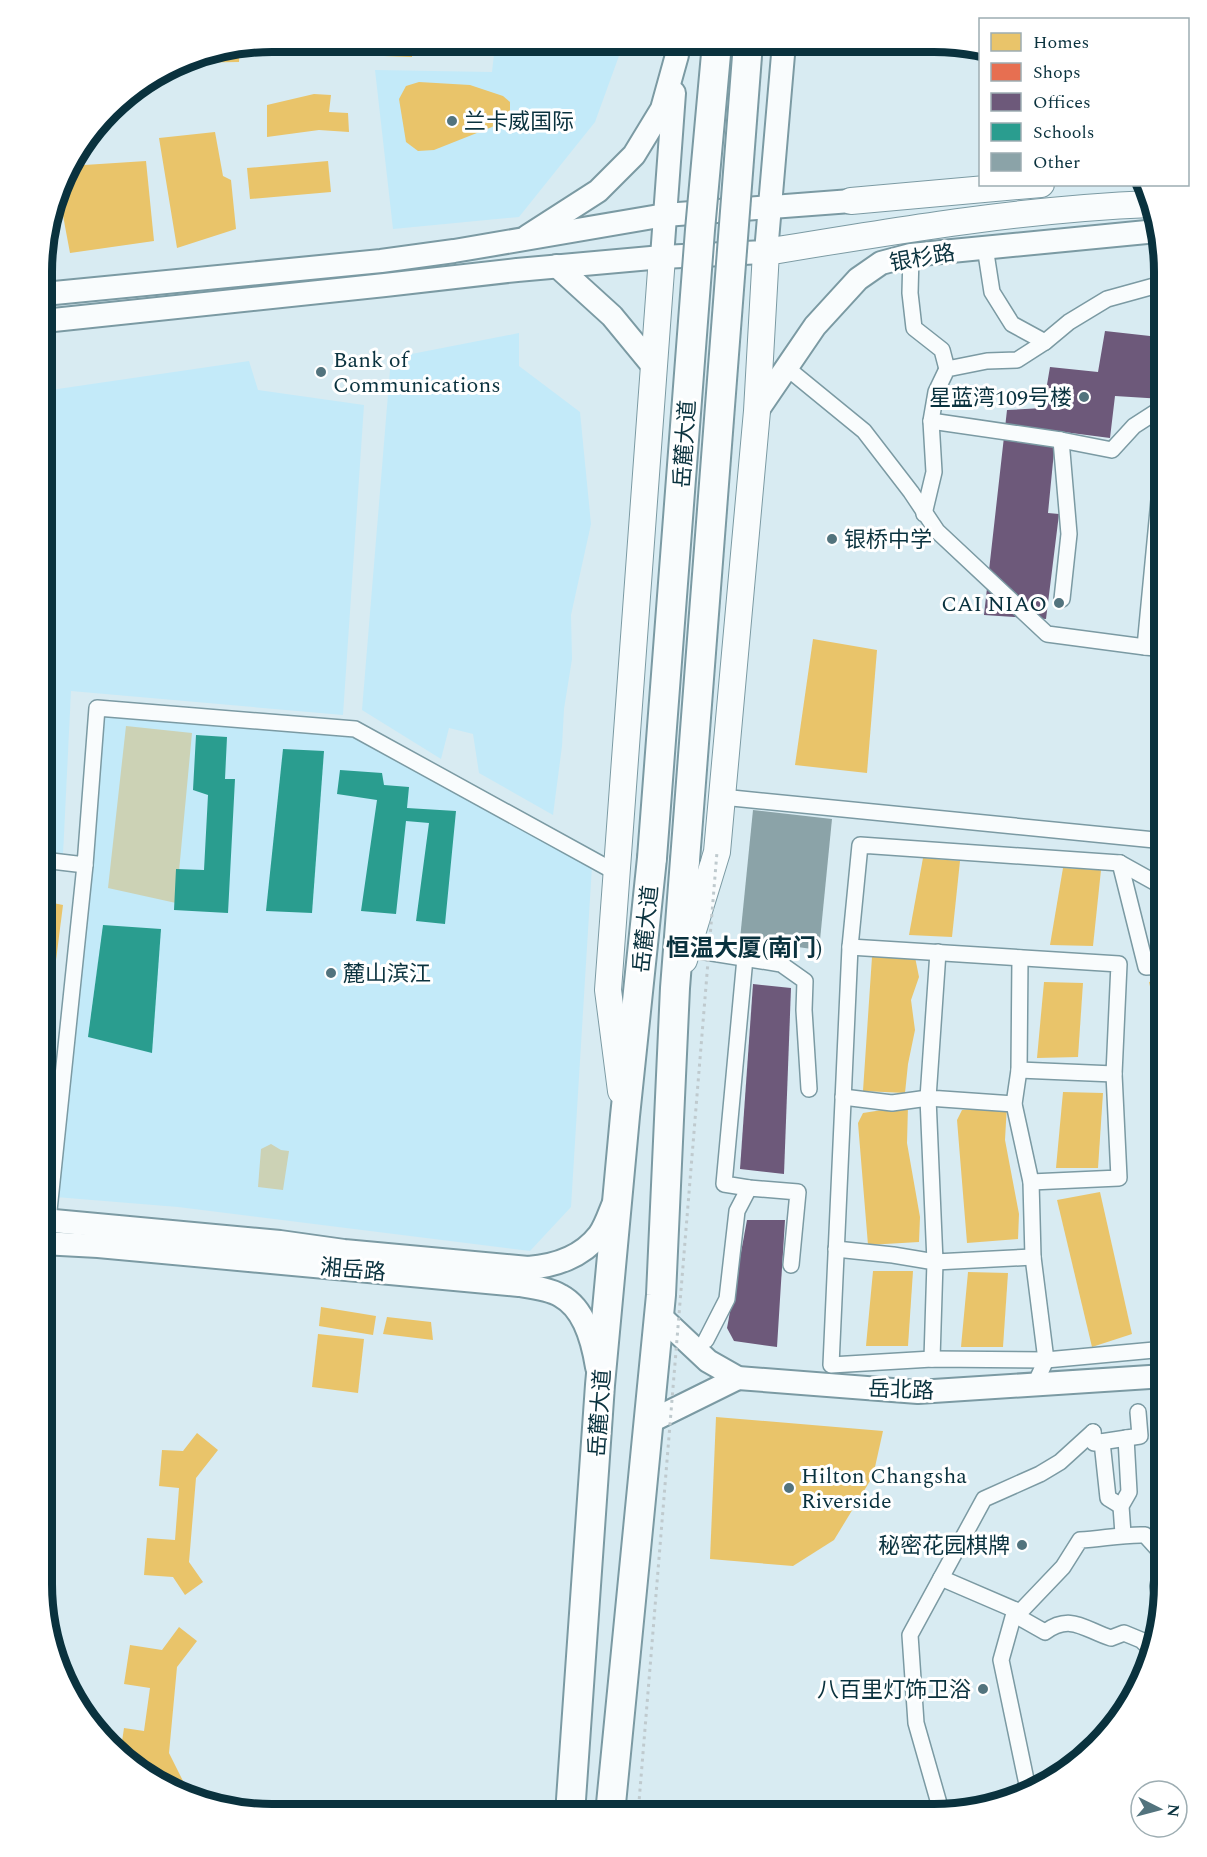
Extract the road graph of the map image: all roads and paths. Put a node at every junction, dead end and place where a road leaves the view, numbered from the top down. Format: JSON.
{"nodes":[{"id":1,"x":677,"y":52,"type":"edge"},
{"id":2,"x":678,"y":52,"type":"edge"},
{"id":3,"x":716,"y":52,"type":"edge"},
{"id":4,"x":747,"y":52,"type":"edge"},
{"id":5,"x":783,"y":52,"type":"edge"},
{"id":6,"x":1019,"y":186,"type":"edge"},
{"id":7,"x":851,"y":201,"type":"joint"},
{"id":8,"x":1144,"y":204,"type":"edge"},
{"id":9,"x":770,"y":207,"type":"junction"},
{"id":10,"x":665,"y":215,"type":"junction"},
{"id":11,"x":1150,"y":232,"type":"edge"},
{"id":12,"x":521,"y":240,"type":"junction"},
{"id":13,"x":985,"y":247,"type":"junction"},
{"id":14,"x":766,"y":252,"type":"junction"},
{"id":15,"x":911,"y":255,"type":"junction"},
{"id":16,"x":662,"y":257,"type":"junction"},
{"id":17,"x":557,"y":266,"type":"junction"},
{"id":18,"x":1154,"y":286,"type":"edge"},
{"id":19,"x":52,"y":293,"type":"edge"},
{"id":20,"x":52,"y":320,"type":"edge"},
{"id":21,"x":1045,"y":342,"type":"junction"},
{"id":22,"x":654,"y":367,"type":"junction"},
{"id":23,"x":787,"y":368,"type":"junction"},
{"id":24,"x":947,"y":369,"type":"junction"},
{"id":25,"x":757,"y":411,"type":"junction"},
{"id":26,"x":1154,"y":413,"type":"edge"},
{"id":27,"x":931,"y":421,"type":"junction"},
{"id":28,"x":1060,"y":440,"type":"junction"},
{"id":29,"x":924,"y":514,"type":"junction"},
{"id":30,"x":1154,"y":552,"type":"edge"},
{"id":31,"x":1062,"y":599,"type":"dead end"},
{"id":32,"x":1145,"y":647,"type":"junction"},
{"id":33,"x":1154,"y":648,"type":"edge"},
{"id":34,"x":722,"y":797,"type":"junction"},
{"id":35,"x":1154,"y":840,"type":"edge"},
{"id":36,"x":717,"y":852,"type":"junction"},
{"id":37,"x":52,"y":862,"type":"edge"},
{"id":38,"x":1120,"y":863,"type":"junction"},
{"id":39,"x":85,"y":865,"type":"junction"},
{"id":40,"x":617,"y":873,"type":"junction"},
{"id":41,"x":1154,"y":882,"type":"edge"},
{"id":42,"x":850,"y":947,"type":"junction"},
{"id":43,"x":687,"y":949,"type":"junction"},
{"id":44,"x":938,"y":952,"type":"junction"},
{"id":45,"x":745,"y":958,"type":"junction"},
{"id":46,"x":1020,"y":958,"type":"junction"},
{"id":47,"x":1154,"y":967,"type":"edge"},
{"id":48,"x":675,"y":988,"type":"junction"},
{"id":49,"x":1019,"y":1070,"type":"junction"},
{"id":50,"x":1114,"y":1074,"type":"junction"},
{"id":51,"x":809,"y":1089,"type":"dead end"},
{"id":52,"x":843,"y":1097,"type":"junction"},
{"id":53,"x":928,"y":1098,"type":"junction"},
{"id":54,"x":1014,"y":1104,"type":"junction"},
{"id":55,"x":625,"y":1116,"type":"junction"},
{"id":56,"x":52,"y":1158,"type":"edge"},
{"id":57,"x":1030,"y":1182,"type":"junction"},
{"id":58,"x":749,"y":1188,"type":"junction"},
{"id":59,"x":617,"y":1196,"type":"junction"},
{"id":60,"x":52,"y":1221,"type":"edge"},
{"id":61,"x":52,"y":1243,"type":"edge"},
{"id":62,"x":836,"y":1249,"type":"junction"},
{"id":63,"x":1033,"y":1257,"type":"junction"},
{"id":64,"x":935,"y":1262,"type":"junction"},
{"id":65,"x":791,"y":1265,"type":"dead end"},
{"id":66,"x":659,"y":1315,"type":"junction"},
{"id":67,"x":706,"y":1340,"type":"dead end"},
{"id":68,"x":1154,"y":1350,"type":"edge"},
{"id":69,"x":932,"y":1359,"type":"junction"},
{"id":70,"x":1046,"y":1360,"type":"junction"},
{"id":71,"x":1154,"y":1377,"type":"edge"},
{"id":72,"x":738,"y":1378,"type":"junction"},
{"id":73,"x":1035,"y":1384,"type":"junction"},
{"id":74,"x":600,"y":1385,"type":"junction"},
{"id":75,"x":1138,"y":1412,"type":"dead end"},
{"id":76,"x":649,"y":1422,"type":"junction"},
{"id":77,"x":1126,"y":1438,"type":"junction"},
{"id":78,"x":1102,"y":1442,"type":"junction"},
{"id":79,"x":1121,"y":1506,"type":"junction"},
{"id":80,"x":1123,"y":1534,"type":"junction"},
{"id":81,"x":1154,"y":1545,"type":"edge"},
{"id":82,"x":941,"y":1578,"type":"junction"},
{"id":83,"x":1015,"y":1610,"type":"junction"},
{"id":84,"x":1146,"y":1645,"type":"edge"},
{"id":85,"x":614,"y":1762,"type":"junction"},
{"id":86,"x":1027,"y":1784,"type":"edge"},
{"id":87,"x":571,"y":1804,"type":"edge"},
{"id":88,"x":611,"y":1804,"type":"edge"},
{"id":89,"x":619,"y":1804,"type":"edge"},
{"id":90,"x":639,"y":1804,"type":"edge"},
{"id":91,"x":939,"y":1804,"type":"edge"}],
"edges":[{"from":1,"to":12,"type":"main road"},
{"from":2,"to":10,"type":"main road"},
{"from":3,"to":55,"type":"highway","name":"岳麓大道","bridge":true},
{"from":4,"to":48,"type":"highway","name":"岳麓大道","bridge":true},
{"from":5,"to":9,"type":"main road"},
{"from":6,"to":7,"type":"main road"},
{"from":7,"to":9,"type":"main road"},
{"from":8,"to":14,"type":"main road","name":"银杉路"},
{"from":9,"to":10,"type":"main road"},
{"from":9,"to":14,"type":"main road"},
{"from":10,"to":12,"type":"main road"},
{"from":10,"to":16,"type":"main road"},
{"from":11,"to":13,"type":"main road","name":"银杉路"},
{"from":12,"to":19,"type":"main road"},
{"from":13,"to":15,"type":"main road","name":"银杉路"},
{"from":13,"to":21,"type":"street"},
{"from":14,"to":16,"type":"main road"},
{"from":14,"to":25,"type":"main road"},
{"from":15,"to":23,"type":"main road","name":"银杉路"},
{"from":15,"to":24,"type":"street"},
{"from":16,"to":17,"type":"main road"},
{"from":16,"to":22,"type":"main road"},
{"from":17,"to":20,"type":"main road"},
{"from":17,"to":22,"type":"main road"},
{"from":18,"to":21,"type":"street"},
{"from":21,"to":24,"type":"street"},
{"from":22,"to":40,"type":"main road"},
{"from":23,"to":25,"type":"main road","name":"银杉路"},
{"from":23,"to":29,"type":"street"},
{"from":24,"to":27,"type":"street"},
{"from":25,"to":34,"type":"main road"},
{"from":26,"to":28,"type":"street"},
{"from":27,"to":28,"type":"street"},
{"from":27,"to":29,"type":"street"},
{"from":28,"to":31,"type":"street"},
{"from":29,"to":32,"type":"street"},
{"from":30,"to":32,"type":"street"},
{"from":32,"to":33,"type":"street"},
{"from":34,"to":35,"type":"street"},
{"from":34,"to":36,"type":"main road"},
{"from":36,"to":43,"type":"main road"},
{"from":36,"to":90,"type":"path","bridge":true},
{"from":37,"to":39,"type":"street"},
{"from":38,"to":41,"type":"street"},
{"from":38,"to":42,"type":"street"},
{"from":38,"to":47,"type":"street"},
{"from":39,"to":40,"type":"street"},
{"from":39,"to":56,"type":"street"},
{"from":40,"to":55,"type":"main road"},
{"from":42,"to":44,"type":"street"},
{"from":42,"to":52,"type":"street"},
{"from":43,"to":45,"type":"street"},
{"from":43,"to":48,"type":"main road"},
{"from":44,"to":46,"type":"street"},
{"from":44,"to":53,"type":"street"},
{"from":45,"to":51,"type":"street"},
{"from":45,"to":58,"type":"street"},
{"from":46,"to":49,"type":"street"},
{"from":46,"to":50,"type":"street"},
{"from":48,"to":66,"type":"highway","name":"岳麓大道"},
{"from":49,"to":50,"type":"street"},
{"from":49,"to":54,"type":"street"},
{"from":50,"to":57,"type":"street"},
{"from":52,"to":53,"type":"street"},
{"from":52,"to":62,"type":"street"},
{"from":53,"to":54,"type":"street"},
{"from":53,"to":64,"type":"street"},
{"from":54,"to":57,"type":"street"},
{"from":55,"to":59,"type":"highway","name":"岳麓大道"},
{"from":57,"to":63,"type":"street"},
{"from":58,"to":65,"type":"street"},
{"from":58,"to":67,"type":"street"},
{"from":59,"to":60,"type":"main road","name":"湘岳路"},
{"from":59,"to":74,"type":"highway","name":"岳麓大道"},
{"from":61,"to":74,"type":"main road","name":"湘岳路"},
{"from":62,"to":64,"type":"street"},
{"from":62,"to":69,"type":"street"},
{"from":63,"to":64,"type":"street"},
{"from":63,"to":70,"type":"street"},
{"from":64,"to":69,"type":"street"},
{"from":66,"to":72,"type":"main road","name":"岳北路"},
{"from":66,"to":76,"type":"highway","name":"岳麓大道"},
{"from":68,"to":70,"type":"street"},
{"from":69,"to":70,"type":"street"},
{"from":70,"to":73,"type":"street"},
{"from":71,"to":73,"type":"main road","name":"岳北路"},
{"from":72,"to":73,"type":"main road","name":"岳北路"},
{"from":72,"to":76,"type":"main road"},
{"from":74,"to":87,"type":"highway","name":"岳麓大道"},
{"from":75,"to":77,"type":"street"},
{"from":76,"to":85,"type":"highway","name":"岳麓大道"},
{"from":77,"to":78,"type":"street"},
{"from":77,"to":79,"type":"street"},
{"from":78,"to":79,"type":"street"},
{"from":78,"to":82,"type":"street"},
{"from":79,"to":80,"type":"street"},
{"from":80,"to":81,"type":"street"},
{"from":80,"to":83,"type":"street"},
{"from":82,"to":83,"type":"street"},
{"from":82,"to":91,"type":"street"},
{"from":83,"to":84,"type":"street"},
{"from":83,"to":86,"type":"street"},
{"from":85,"to":88,"type":"highway","name":"岳麓大道"},
{"from":85,"to":89,"type":"main road"}]}
